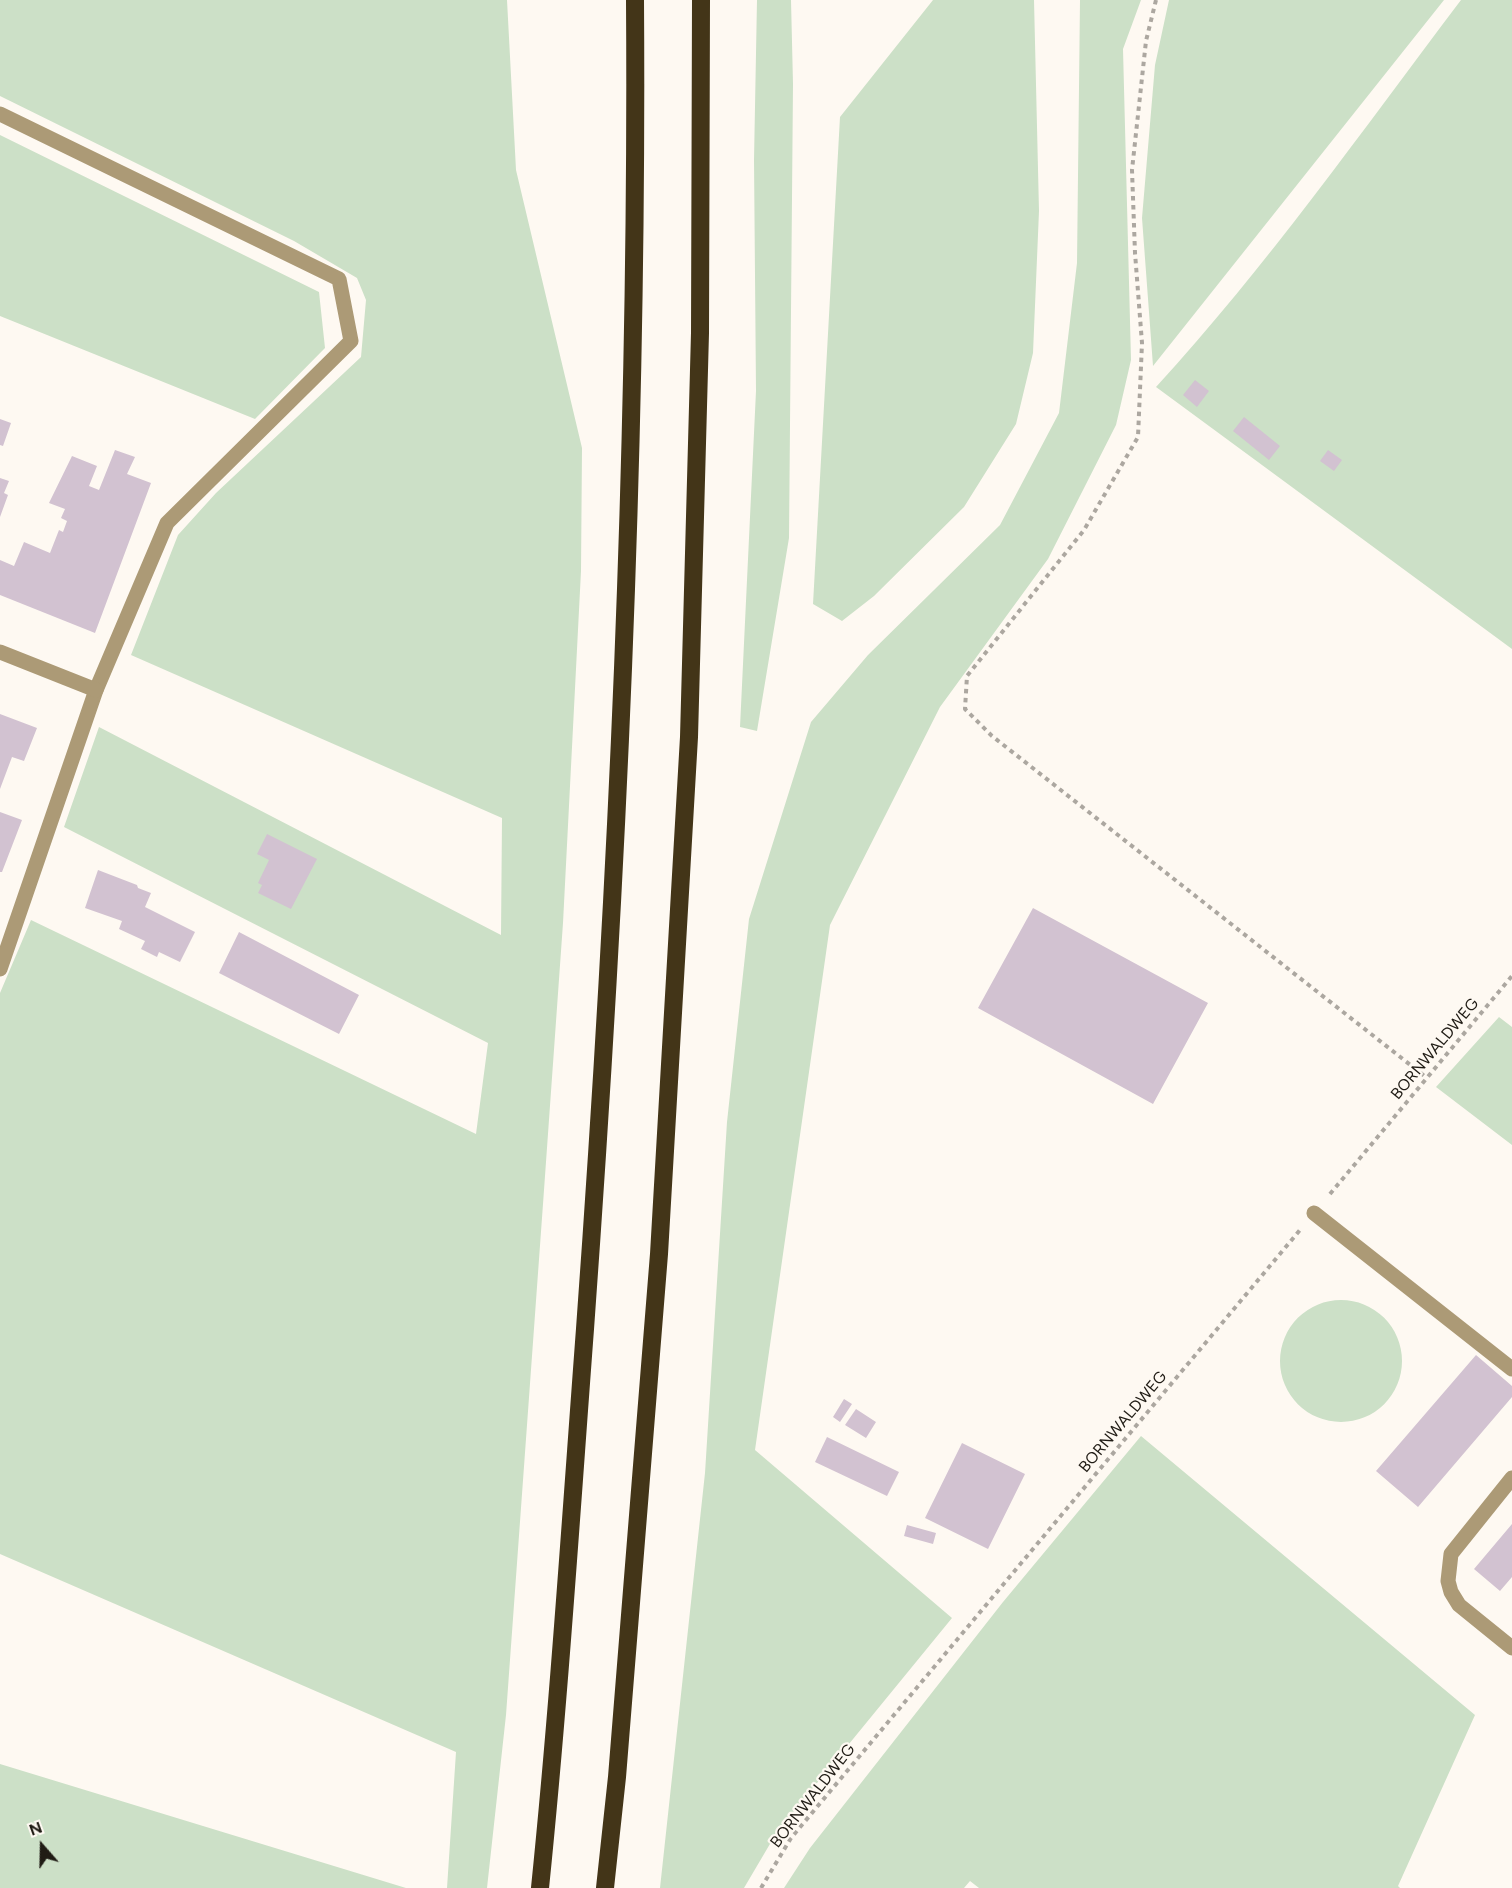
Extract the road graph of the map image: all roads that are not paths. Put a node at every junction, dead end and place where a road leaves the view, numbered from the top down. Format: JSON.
{"nodes":[{"id":1,"x":635,"y":0,"type":"edge"},
{"id":2,"x":701,"y":0,"type":"edge"},
{"id":3,"x":0,"y":114,"type":"edge"},
{"id":4,"x":0,"y":652,"type":"edge"},
{"id":5,"x":96,"y":690,"type":"junction"},
{"id":6,"x":0,"y":969,"type":"edge"},
{"id":7,"x":1314,"y":1213,"type":"road end"},
{"id":8,"x":1512,"y":1369,"type":"edge"},
{"id":9,"x":1512,"y":1478,"type":"edge"},
{"id":10,"x":1512,"y":1648,"type":"edge"},
{"id":11,"x":540,"y":1888,"type":"edge"},
{"id":12,"x":605,"y":1888,"type":"edge"}],
"edges":[{"from":1,"to":11,"type":"highway"},
{"from":2,"to":12,"type":"highway"},
{"from":3,"to":5,"type":"street"},
{"from":4,"to":5,"type":"street"},
{"from":5,"to":6,"type":"street"},
{"from":7,"to":8,"type":"street"},
{"from":9,"to":10,"type":"street"}]}
